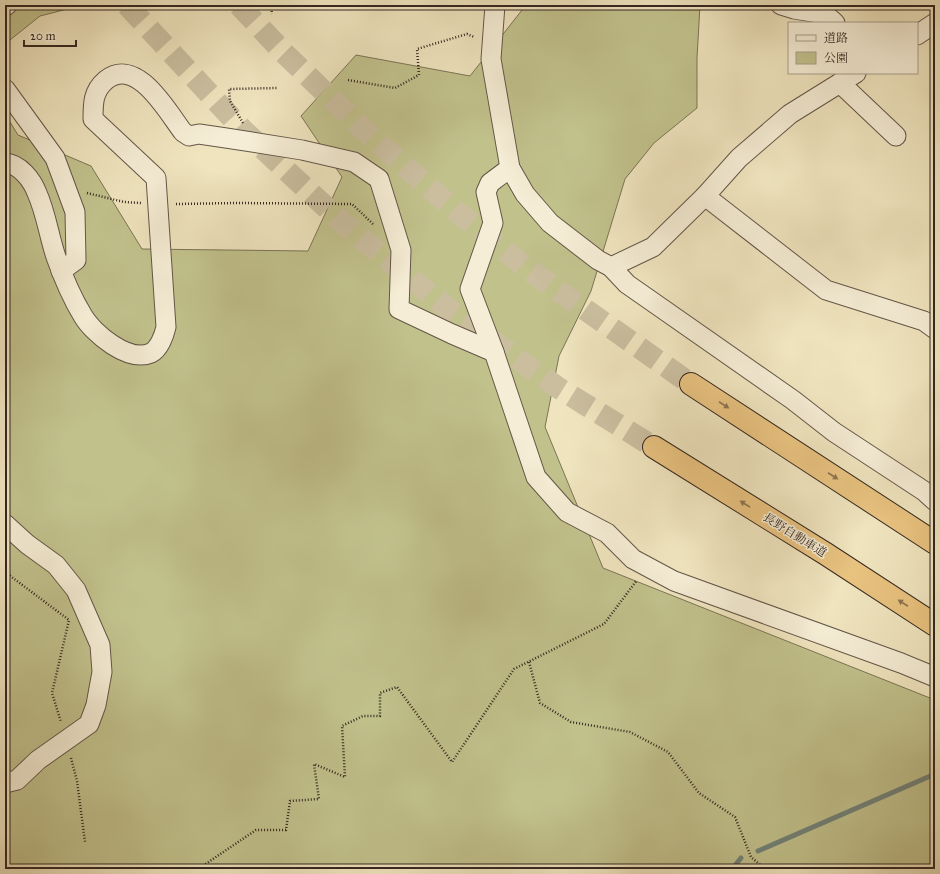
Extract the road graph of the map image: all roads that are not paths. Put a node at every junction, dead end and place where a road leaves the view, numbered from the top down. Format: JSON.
{"nodes":[{"id":1,"x":495,"y":5,"type":"edge"},
{"id":2,"x":781,"y":5,"type":"edge"},
{"id":3,"x":814,"y":9,"type":"edge"},
{"id":4,"x":834,"y":22,"type":"edge"},
{"id":5,"x":935,"y":23,"type":"edge"},
{"id":6,"x":918,"y":33,"type":"edge"},
{"id":7,"x":854,"y":74,"type":"edge"},
{"id":8,"x":840,"y":83,"type":"junction"},
{"id":9,"x":5,"y":89,"type":"edge"},
{"id":10,"x":896,"y":136,"type":"dead end"},
{"id":11,"x":5,"y":163,"type":"edge"},
{"id":12,"x":510,"y":168,"type":"junction"},
{"id":13,"x":705,"y":196,"type":"junction"},
{"id":14,"x":611,"y":267,"type":"junction"},
{"id":15,"x":61,"y":271,"type":"junction"},
{"id":16,"x":935,"y":330,"type":"edge"},
{"id":17,"x":494,"y":352,"type":"junction"},
{"id":18,"x":691,"y":384,"type":"tunnel mouth"},
{"id":19,"x":654,"y":447,"type":"tunnel mouth"},
{"id":20,"x":935,"y":501,"type":"edge"},
{"id":21,"x":5,"y":524,"type":"edge"},
{"id":22,"x":935,"y":543,"type":"edge"},
{"id":23,"x":935,"y":625,"type":"edge"},
{"id":24,"x":935,"y":677,"type":"edge"},
{"id":25,"x":5,"y":784,"type":"edge"}],
"edges":[{"from":1,"to":12,"type":"street"},
{"from":2,"to":3,"type":"street"},
{"from":3,"to":4,"type":"street"},
{"from":5,"to":6,"type":"street"},
{"from":7,"to":8,"type":"street"},
{"from":8,"to":10,"type":"street"},
{"from":8,"to":13,"type":"street"},
{"from":9,"to":15,"type":"street"},
{"from":11,"to":15,"type":"street"},
{"from":12,"to":14,"type":"street"},
{"from":12,"to":17,"type":"street"},
{"from":13,"to":14,"type":"street"},
{"from":13,"to":16,"type":"street"},
{"from":14,"to":20,"type":"street"},
{"from":15,"to":17,"type":"street"},
{"from":17,"to":24,"type":"street"},
{"from":18,"to":22,"type":"highway","one_way":true},
{"from":23,"to":19,"type":"highway","name":"長野自動車道","one_way":true},
{"from":21,"to":25,"type":"street"}]}
